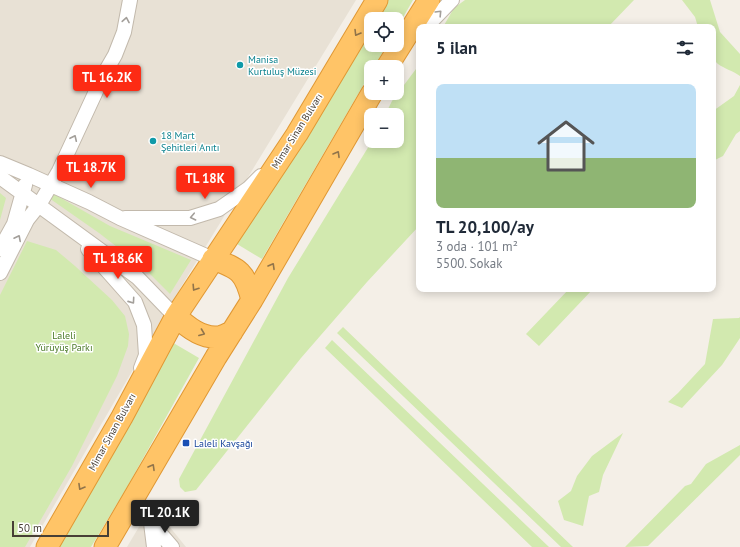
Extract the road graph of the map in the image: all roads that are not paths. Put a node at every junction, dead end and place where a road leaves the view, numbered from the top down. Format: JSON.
{"nodes":[{"id":1,"x":130,"y":0,"type":"edge"},
{"id":2,"x":377,"y":0,"type":"edge"},
{"id":3,"x":429,"y":0,"type":"edge"},
{"id":4,"x":452,"y":0,"type":"edge"},
{"id":5,"x":429,"y":24,"type":"edge"},
{"id":6,"x":416,"y":37,"type":"edge"},
{"id":7,"x":391,"y":60,"type":"edge"},
{"id":8,"x":394,"y":60,"type":"edge"},
{"id":9,"x":368,"y":100,"type":"edge"},
{"id":10,"x":282,"y":157,"type":"junction"},
{"id":11,"x":0,"y":163,"type":"edge"},
{"id":12,"x":29,"y":175,"type":"junction"},
{"id":13,"x":0,"y":177,"type":"edge"},
{"id":14,"x":50,"y":186,"type":"junction"},
{"id":15,"x":22,"y":193,"type":"junction"},
{"id":16,"x":39,"y":205,"type":"junction"},
{"id":17,"x":120,"y":218,"type":"junction"},
{"id":18,"x":70,"y":229,"type":"junction"},
{"id":19,"x":0,"y":249,"type":"edge"},
{"id":20,"x":213,"y":259,"type":"junction"},
{"id":21,"x":0,"y":272,"type":"edge"},
{"id":22,"x":252,"y":300,"type":"junction"},
{"id":23,"x":176,"y":316,"type":"junction"},
{"id":24,"x":232,"y":332,"type":"junction"},
{"id":25,"x":122,"y":417,"type":"junction"},
{"id":26,"x":132,"y":501,"type":"junction"},
{"id":27,"x":151,"y":524,"type":"junction"},
{"id":28,"x":47,"y":547,"type":"edge"},
{"id":29,"x":105,"y":547,"type":"edge"},
{"id":30,"x":154,"y":547,"type":"edge"},
{"id":31,"x":172,"y":547,"type":"edge"}],
"edges":[{"from":14,"to":1,"type":"street","one_way":true},
{"from":2,"to":10,"type":"highway","name":"Mimar Sinan Bulvarı","one_way":true},
{"from":3,"to":7,"type":"highway"},
{"from":5,"to":4,"type":"street","one_way":true},
{"from":6,"to":8,"type":"street"},
{"from":22,"to":9,"type":"highway","one_way":true},
{"from":10,"to":17,"type":"street","one_way":true},
{"from":10,"to":20,"type":"highway","name":"Mimar Sinan Bulvarı"},
{"from":11,"to":12,"type":"street"},
{"from":12,"to":14,"type":"street"},
{"from":12,"to":15,"type":"street"},
{"from":13,"to":15,"type":"street"},
{"from":14,"to":16,"type":"street"},
{"from":14,"to":17,"type":"street"},
{"from":15,"to":16,"type":"street"},
{"from":15,"to":19,"type":"street"},
{"from":16,"to":18,"type":"street"},
{"from":21,"to":16,"type":"street","one_way":true},
{"from":17,"to":20,"type":"street"},
{"from":18,"to":23,"type":"street"},
{"from":18,"to":25,"type":"street","one_way":true},
{"from":20,"to":22,"type":"highway"},
{"from":20,"to":23,"type":"highway","one_way":true},
{"from":22,"to":24,"type":"highway"},
{"from":23,"to":24,"type":"highway","one_way":true},
{"from":23,"to":25,"type":"highway","name":"Mimar Sinan Bulvarı"},
{"from":26,"to":24,"type":"highway","one_way":true},
{"from":25,"to":28,"type":"highway","name":"Mimar Sinan Bulvarı","one_way":true},
{"from":26,"to":27,"type":"street"},
{"from":26,"to":29,"type":"highway"},
{"from":27,"to":30,"type":"street"},
{"from":27,"to":31,"type":"street"}]}
